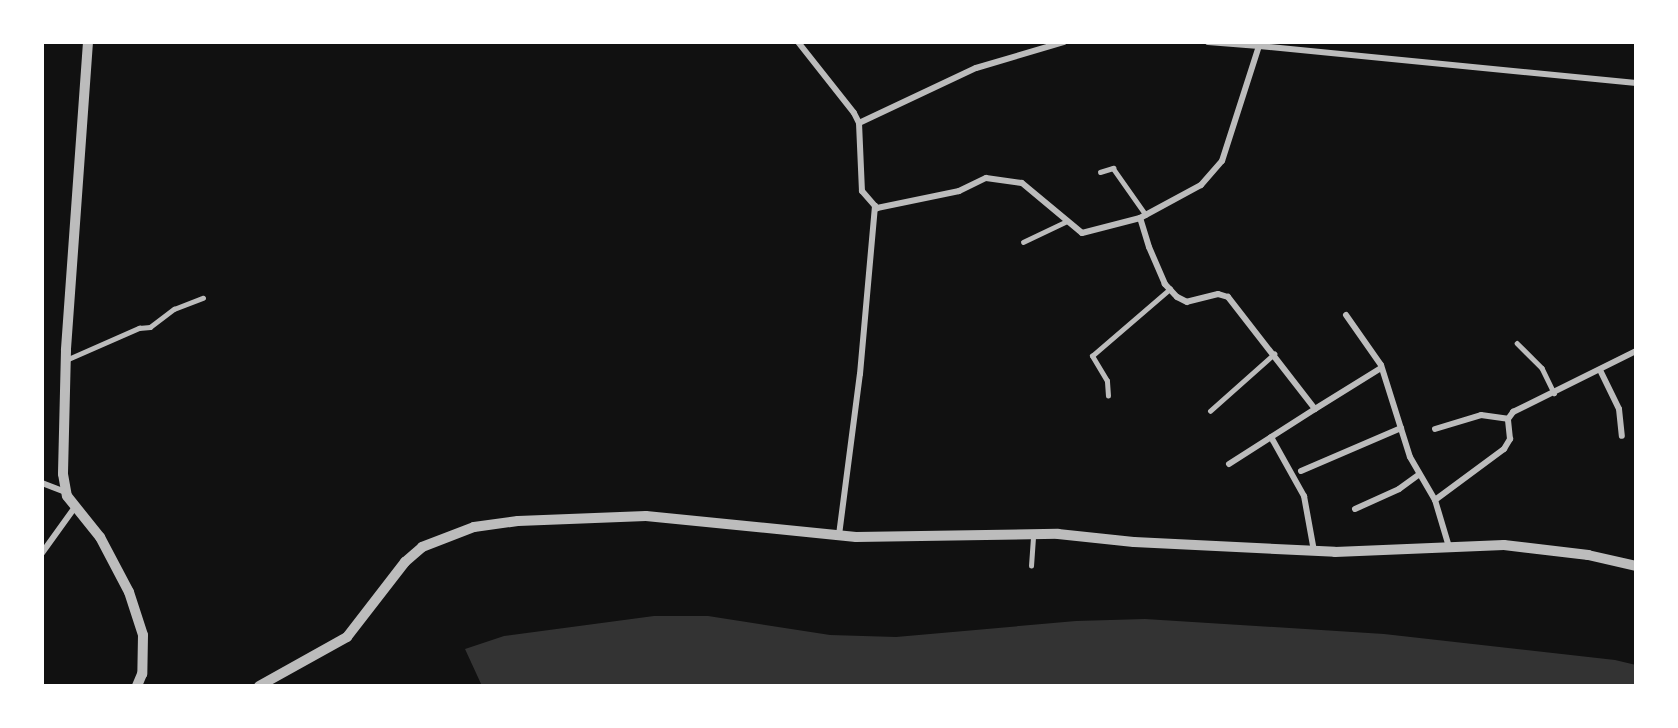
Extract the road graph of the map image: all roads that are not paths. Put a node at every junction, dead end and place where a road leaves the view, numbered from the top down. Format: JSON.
{"nodes":[{"id":1,"x":88,"y":42,"type":"edge"},
{"id":2,"x":798,"y":42,"type":"edge"},
{"id":3,"x":1064,"y":42,"type":"edge"},
{"id":4,"x":1208,"y":42,"type":"edge"},
{"id":5,"x":1259,"y":46,"type":"junction"},
{"id":6,"x":1636,"y":83,"type":"edge"},
{"id":7,"x":858,"y":122,"type":"junction"},
{"id":8,"x":1100,"y":172,"type":"dead end"},
{"id":9,"x":874,"y":206,"type":"junction"},
{"id":10,"x":1143,"y":217,"type":"junction"},
{"id":11,"x":1067,"y":221,"type":"junction"},
{"id":12,"x":1023,"y":242,"type":"dead end"},
{"id":13,"x":1170,"y":290,"type":"junction"},
{"id":14,"x":203,"y":298,"type":"dead end"},
{"id":15,"x":1346,"y":315,"type":"dead end"},
{"id":16,"x":1517,"y":343,"type":"dead end"},
{"id":17,"x":1636,"y":351,"type":"edge"},
{"id":18,"x":1274,"y":354,"type":"junction"},
{"id":19,"x":66,"y":360,"type":"junction"},
{"id":20,"x":1381,"y":368,"type":"junction"},
{"id":21,"x":1600,"y":370,"type":"junction"},
{"id":22,"x":1554,"y":393,"type":"junction"},
{"id":23,"x":1108,"y":396,"type":"dead end"},
{"id":24,"x":1314,"y":409,"type":"junction"},
{"id":25,"x":1210,"y":411,"type":"dead end"},
{"id":26,"x":1508,"y":419,"type":"junction"},
{"id":27,"x":1401,"y":428,"type":"junction"},
{"id":28,"x":1435,"y":429,"type":"dead end"},
{"id":29,"x":1622,"y":436,"type":"dead end"},
{"id":30,"x":1271,"y":438,"type":"junction"},
{"id":31,"x":1229,"y":464,"type":"dead end"},
{"id":32,"x":1301,"y":471,"type":"dead end"},
{"id":33,"x":1418,"y":475,"type":"junction"},
{"id":34,"x":42,"y":483,"type":"edge"},
{"id":35,"x":70,"y":499,"type":"junction"},
{"id":36,"x":1435,"y":500,"type":"junction"},
{"id":37,"x":1355,"y":509,"type":"dead end"},
{"id":38,"x":1033,"y":534,"type":"junction"},
{"id":39,"x":839,"y":535,"type":"junction"},
{"id":40,"x":1449,"y":548,"type":"junction"},
{"id":41,"x":1314,"y":551,"type":"junction"},
{"id":42,"x":42,"y":553,"type":"edge"},
{"id":43,"x":1636,"y":566,"type":"edge"},
{"id":44,"x":1031,"y":567,"type":"dead end"},
{"id":45,"x":137,"y":686,"type":"edge"},
{"id":46,"x":259,"y":686,"type":"edge"}],
"edges":[{"from":1,"to":19,"type":"street"},
{"from":2,"to":7,"type":"street"},
{"from":3,"to":7,"type":"street"},
{"from":4,"to":5,"type":"street"},
{"from":5,"to":6,"type":"street"},
{"from":5,"to":10,"type":"street"},
{"from":7,"to":9,"type":"street"},
{"from":8,"to":10,"type":"lane"},
{"from":9,"to":11,"type":"street"},
{"from":9,"to":39,"type":"street"},
{"from":10,"to":11,"type":"street"},
{"from":10,"to":13,"type":"street"},
{"from":11,"to":12,"type":"lane"},
{"from":13,"to":18,"type":"street"},
{"from":13,"to":23,"type":"lane"},
{"from":14,"to":19,"type":"lane"},
{"from":15,"to":20,"type":"street"},
{"from":16,"to":22,"type":"lane"},
{"from":17,"to":21,"type":"street"},
{"from":18,"to":24,"type":"street"},
{"from":18,"to":25,"type":"lane"},
{"from":19,"to":35,"type":"street"},
{"from":20,"to":24,"type":"street"},
{"from":20,"to":27,"type":"street"},
{"from":21,"to":22,"type":"street"},
{"from":21,"to":29,"type":"street"},
{"from":22,"to":26,"type":"street"},
{"from":24,"to":30,"type":"street"},
{"from":26,"to":28,"type":"street"},
{"from":26,"to":36,"type":"street"},
{"from":27,"to":32,"type":"street"},
{"from":27,"to":33,"type":"street"},
{"from":30,"to":31,"type":"street"},
{"from":30,"to":41,"type":"street"},
{"from":33,"to":36,"type":"street"},
{"from":33,"to":37,"type":"street"},
{"from":34,"to":35,"type":"street"},
{"from":35,"to":42,"type":"street"},
{"from":35,"to":45,"type":"street"},
{"from":36,"to":40,"type":"street"},
{"from":38,"to":39,"type":"street"},
{"from":38,"to":41,"type":"street"},
{"from":38,"to":44,"type":"lane"},
{"from":39,"to":46,"type":"street"},
{"from":40,"to":41,"type":"street"},
{"from":40,"to":43,"type":"street"}]}
